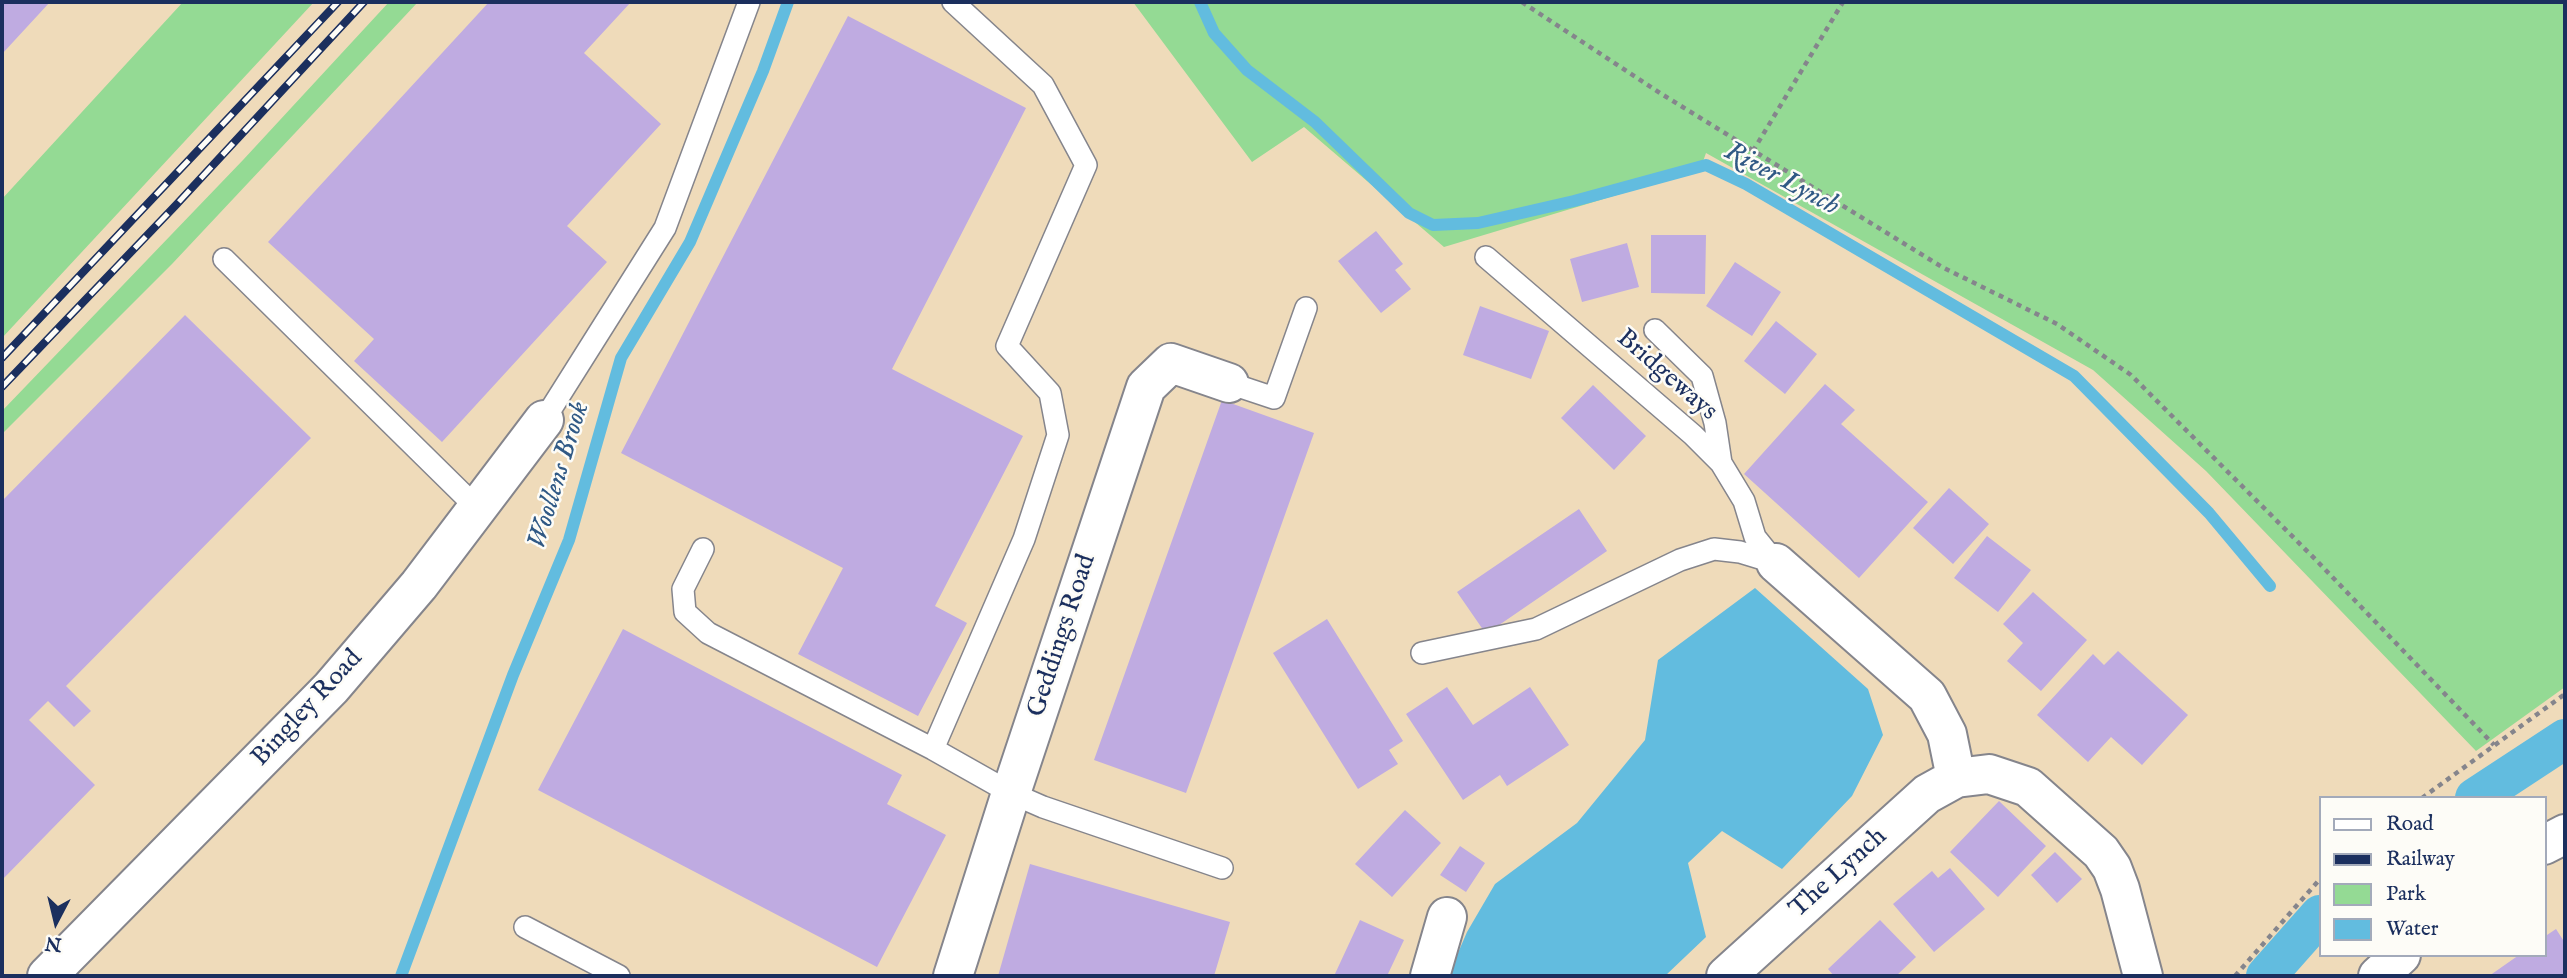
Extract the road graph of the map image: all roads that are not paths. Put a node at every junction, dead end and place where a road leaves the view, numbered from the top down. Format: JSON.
{"nodes":[{"id":1,"x":749,"y":2,"type":"edge"},
{"id":2,"x":953,"y":2,"type":"edge"},
{"id":3,"x":1486,"y":257,"type":"dead end"},
{"id":4,"x":224,"y":259,"type":"dead end"},
{"id":5,"x":1306,"y":308,"type":"dead end"},
{"id":6,"x":1655,"y":330,"type":"dead end"},
{"id":7,"x":1228,"y":383,"type":"joint"},
{"id":8,"x":544,"y":420,"type":"joint"},
{"id":9,"x":1721,"y":463,"type":"junction"},
{"id":10,"x":478,"y":509,"type":"junction"},
{"id":11,"x":703,"y":549,"type":"dead end"},
{"id":12,"x":1776,"y":563,"type":"junction"},
{"id":13,"x":1422,"y":653,"type":"dead end"},
{"id":14,"x":933,"y":749,"type":"junction"},
{"id":15,"x":1956,"y":778,"type":"junction"},
{"id":16,"x":1011,"y":793,"type":"junction"},
{"id":17,"x":2565,"y":834,"type":"edge"},
{"id":18,"x":2546,"y":844,"type":"edge"},
{"id":19,"x":1222,"y":868,"type":"dead end"},
{"id":20,"x":1447,"y":917,"type":"dead end"},
{"id":21,"x":525,"y":927,"type":"dead end"},
{"id":22,"x":2399,"y":957,"type":"edge"},
{"id":23,"x":47,"y":976,"type":"edge"},
{"id":24,"x":619,"y":976,"type":"edge"},
{"id":25,"x":953,"y":976,"type":"edge"},
{"id":26,"x":1430,"y":976,"type":"edge"},
{"id":27,"x":1726,"y":976,"type":"edge"},
{"id":28,"x":2143,"y":976,"type":"edge"},
{"id":29,"x":2378,"y":976,"type":"edge"}],
"edges":[{"from":1,"to":8,"type":"lane"},
{"from":2,"to":14,"type":"lane"},
{"from":3,"to":9,"type":"lane","name":"Bridgeways"},
{"from":4,"to":10,"type":"lane"},
{"from":5,"to":7,"type":"lane"},
{"from":6,"to":9,"type":"lane"},
{"from":7,"to":16,"type":"street","name":"Geddings Road"},
{"from":8,"to":10,"type":"street","name":"Bingley Road"},
{"from":9,"to":12,"type":"lane","name":"Bridgeways"},
{"from":10,"to":23,"type":"street","name":"Bingley Road"},
{"from":11,"to":14,"type":"lane"},
{"from":12,"to":13,"type":"lane"},
{"from":12,"to":15,"type":"street"},
{"from":14,"to":16,"type":"lane"},
{"from":15,"to":27,"type":"street","name":"The Lynch"},
{"from":15,"to":28,"type":"street"},
{"from":16,"to":19,"type":"lane"},
{"from":16,"to":25,"type":"street","name":"Geddings Road"},
{"from":17,"to":18,"type":"street"},
{"from":20,"to":26,"type":"street"},
{"from":21,"to":24,"type":"lane"},
{"from":22,"to":29,"type":"street"}]}
